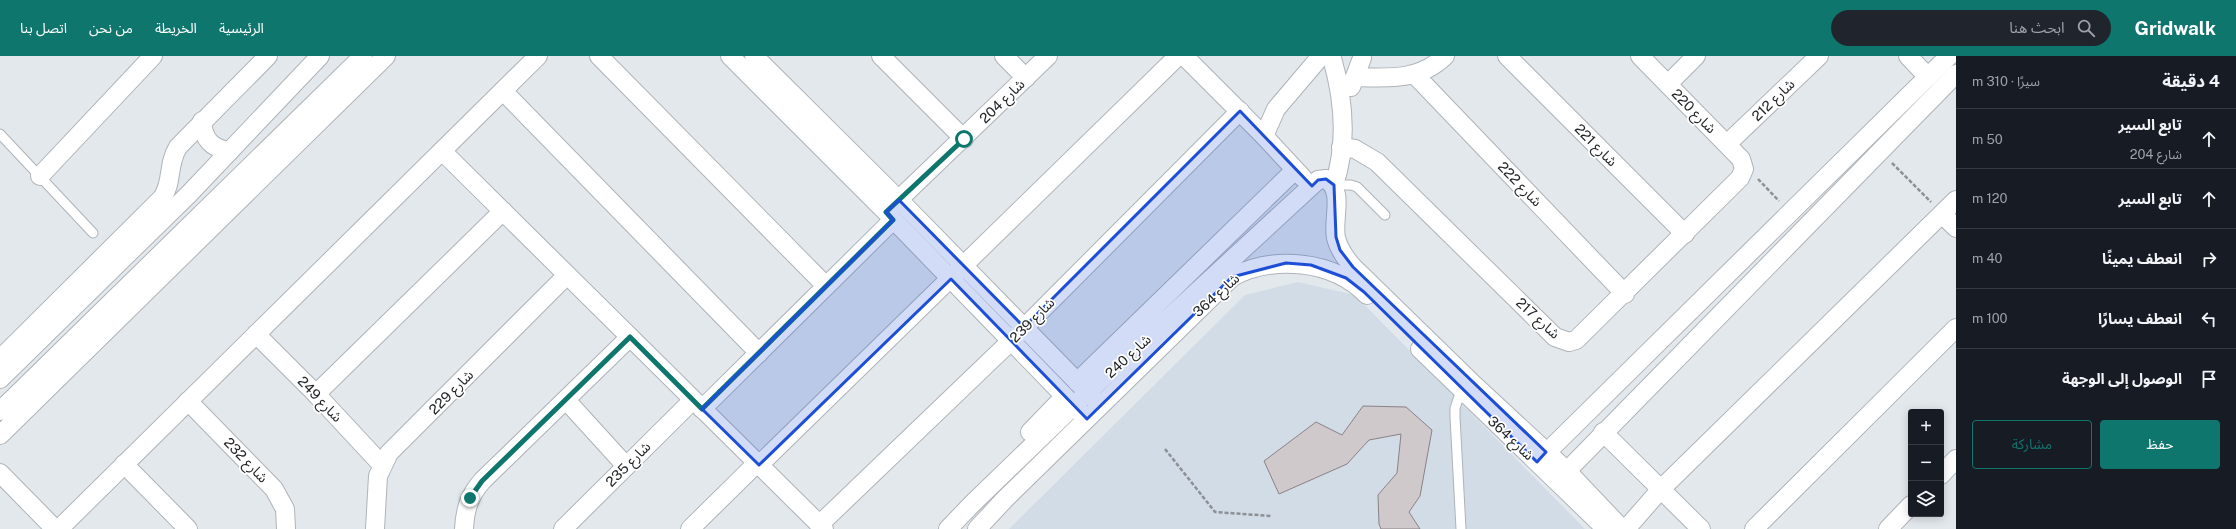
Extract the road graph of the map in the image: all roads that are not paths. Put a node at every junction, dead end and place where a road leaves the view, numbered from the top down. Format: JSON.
{"nodes":[{"id":1,"x":153,"y":56,"type":"edge"},
{"id":2,"x":268,"y":56,"type":"edge"},
{"id":3,"x":320,"y":56,"type":"edge"},
{"id":4,"x":363,"y":56,"type":"edge"},
{"id":5,"x":386,"y":56,"type":"edge"},
{"id":6,"x":538,"y":56,"type":"edge"},
{"id":7,"x":599,"y":56,"type":"edge"},
{"id":8,"x":730,"y":56,"type":"edge"},
{"id":9,"x":754,"y":56,"type":"edge"},
{"id":10,"x":881,"y":56,"type":"edge"},
{"id":11,"x":1004,"y":56,"type":"edge"},
{"id":12,"x":1048,"y":56,"type":"edge"},
{"id":13,"x":1178,"y":56,"type":"edge"},
{"id":14,"x":1184,"y":56,"type":"edge"},
{"id":15,"x":1445,"y":56,"type":"edge"},
{"id":16,"x":1507,"y":56,"type":"edge"},
{"id":17,"x":1640,"y":56,"type":"edge"},
{"id":18,"x":1696,"y":56,"type":"edge"},
{"id":19,"x":1819,"y":56,"type":"edge"},
{"id":20,"x":1908,"y":56,"type":"edge"},
{"id":21,"x":1949,"y":56,"type":"edge"},
{"id":22,"x":1328,"y":57,"type":"edge"},
{"id":23,"x":1364,"y":57,"type":"edge"},
{"id":24,"x":1956,"y":74,"type":"edge"},
{"id":25,"x":1416,"y":75,"type":"junction"},
{"id":26,"x":1928,"y":76,"type":"junction"},
{"id":27,"x":1355,"y":77,"type":"junction"},
{"id":28,"x":1026,"y":78,"type":"junction"},
{"id":29,"x":1668,"y":84,"type":"junction"},
{"id":30,"x":503,"y":91,"type":"junction"},
{"id":31,"x":1240,"y":111,"type":"junction"},
{"id":32,"x":1343,"y":114,"type":"junction"},
{"id":33,"x":202,"y":121,"type":"junction"},
{"id":34,"x":0,"y":134,"type":"edge"},
{"id":35,"x":1264,"y":136,"type":"junction"},
{"id":36,"x":964,"y":139,"type":"junction"},
{"id":37,"x":1727,"y":144,"type":"junction"},
{"id":38,"x":1341,"y":147,"type":"junction"},
{"id":39,"x":230,"y":151,"type":"junction"},
{"id":40,"x":442,"y":151,"type":"junction"},
{"id":41,"x":1744,"y":166,"type":"joint"},
{"id":42,"x":1295,"y":170,"type":"junction"},
{"id":43,"x":40,"y":176,"type":"junction"},
{"id":44,"x":169,"y":178,"type":"junction"},
{"id":45,"x":1321,"y":184,"type":"junction"},
{"id":46,"x":189,"y":194,"type":"junction"},
{"id":47,"x":1956,"y":200,"type":"edge"},
{"id":48,"x":893,"y":210,"type":"junction"},
{"id":49,"x":503,"y":211,"type":"junction"},
{"id":50,"x":1942,"y":214,"type":"junction"},
{"id":51,"x":1385,"y":215,"type":"dead end"},
{"id":52,"x":1956,"y":228,"type":"edge"},
{"id":53,"x":93,"y":233,"type":"dead end"},
{"id":54,"x":1685,"y":234,"type":"junction"},
{"id":55,"x":964,"y":266,"type":"junction"},
{"id":56,"x":567,"y":275,"type":"junction"},
{"id":57,"x":951,"y":279,"type":"junction"},
{"id":58,"x":826,"y":286,"type":"junction"},
{"id":59,"x":1625,"y":294,"type":"junction"},
{"id":60,"x":1024,"y":327,"type":"junction"},
{"id":61,"x":1956,"y":328,"type":"edge"},
{"id":62,"x":256,"y":334,"type":"junction"},
{"id":63,"x":630,"y":337,"type":"junction"},
{"id":64,"x":1012,"y":340,"type":"junction"},
{"id":65,"x":759,"y":353,"type":"junction"},
{"id":66,"x":0,"y":359,"type":"edge"},
{"id":67,"x":0,"y":379,"type":"edge"},
{"id":68,"x":1082,"y":388,"type":"junction"},
{"id":69,"x":1461,"y":391,"type":"junction"},
{"id":70,"x":316,"y":394,"type":"junction"},
{"id":71,"x":566,"y":400,"type":"junction"},
{"id":72,"x":188,"y":401,"type":"junction"},
{"id":73,"x":1069,"y":402,"type":"junction"},
{"id":74,"x":698,"y":404,"type":"junction"},
{"id":75,"x":1101,"y":406,"type":"junction"},
{"id":76,"x":0,"y":410,"type":"edge"},
{"id":77,"x":1087,"y":419,"type":"junction"},
{"id":78,"x":1603,"y":432,"type":"junction"},
{"id":79,"x":0,"y":435,"type":"edge"},
{"id":80,"x":1542,"y":457,"type":"junction"},
{"id":81,"x":1956,"y":459,"type":"edge"},
{"id":82,"x":124,"y":464,"type":"junction"},
{"id":83,"x":758,"y":464,"type":"junction"},
{"id":84,"x":382,"y":465,"type":"junction"},
{"id":85,"x":626,"y":466,"type":"junction"},
{"id":86,"x":1944,"y":472,"type":"edge"},
{"id":87,"x":0,"y":473,"type":"edge"},
{"id":88,"x":1562,"y":475,"type":"junction"},
{"id":89,"x":1661,"y":490,"type":"junction"},
{"id":90,"x":1908,"y":509,"type":"edge"},
{"id":91,"x":822,"y":527,"type":"edge"},
{"id":92,"x":55,"y":529,"type":"edge"},
{"id":93,"x":59,"y":529,"type":"edge"},
{"id":94,"x":188,"y":529,"type":"edge"},
{"id":95,"x":286,"y":529,"type":"edge"},
{"id":96,"x":375,"y":529,"type":"edge"},
{"id":97,"x":464,"y":529,"type":"edge"},
{"id":98,"x":563,"y":529,"type":"edge"},
{"id":99,"x":690,"y":529,"type":"edge"},
{"id":100,"x":934,"y":529,"type":"edge"},
{"id":101,"x":948,"y":529,"type":"edge"},
{"id":102,"x":977,"y":529,"type":"edge"},
{"id":103,"x":1461,"y":529,"type":"edge"},
{"id":104,"x":1606,"y":529,"type":"edge"},
{"id":105,"x":1622,"y":529,"type":"edge"},
{"id":106,"x":1626,"y":529,"type":"edge"},
{"id":107,"x":1701,"y":529,"type":"edge"},
{"id":108,"x":1754,"y":529,"type":"edge"},
{"id":109,"x":1888,"y":529,"type":"edge"}],
"edges":[{"from":1,"to":43,"type":"street"},
{"from":2,"to":33,"type":"street"},
{"from":3,"to":39,"type":"street"},
{"from":4,"to":76,"type":"street"},
{"from":5,"to":79,"type":"street"},
{"from":6,"to":30,"type":"street"},
{"from":7,"to":58,"type":"street"},
{"from":8,"to":48,"type":"street"},
{"from":9,"to":48,"type":"street"},
{"from":10,"to":36,"type":"street"},
{"from":11,"to":28,"type":"street"},
{"from":12,"to":28,"type":"street","name":"شارع 204"},
{"from":13,"to":55,"type":"street"},
{"from":14,"to":31,"type":"street"},
{"from":15,"to":25,"type":"street"},
{"from":16,"to":54,"type":"street","name":"شارع 221"},
{"from":17,"to":29,"type":"street","name":"شارع 220"},
{"from":18,"to":29,"type":"street"},
{"from":19,"to":37,"type":"street","name":"شارع 212"},
{"from":20,"to":26,"type":"street"},
{"from":21,"to":26,"type":"street"},
{"from":22,"to":23,"type":"street"},
{"from":22,"to":32,"type":"street"},
{"from":22,"to":35,"type":"street"},
{"from":23,"to":27,"type":"street"},
{"from":24,"to":78,"type":"street"},
{"from":25,"to":27,"type":"street"},
{"from":25,"to":59,"type":"street","name":"شارع 222"},
{"from":26,"to":80,"type":"street"},
{"from":27,"to":32,"type":"street"},
{"from":28,"to":36,"type":"street","name":"شارع 204"},
{"from":29,"to":37,"type":"street","name":"شارع 220"},
{"from":30,"to":40,"type":"street"},
{"from":30,"to":65,"type":"street"},
{"from":31,"to":35,"type":"street"},
{"from":31,"to":60,"type":"street","name":"شارع 239"},
{"from":32,"to":38,"type":"street"},
{"from":33,"to":39,"type":"street"},
{"from":33,"to":44,"type":"street"},
{"from":34,"to":43,"type":"lane"},
{"from":35,"to":42,"type":"street"},
{"from":36,"to":48,"type":"street","name":"شارع 204"},
{"from":37,"to":41,"type":"street","name":"شارع 220"},
{"from":38,"to":45,"type":"street"},
{"from":38,"to":59,"type":"street","name":"شارع 217"},
{"from":39,"to":46,"type":"street"},
{"from":40,"to":49,"type":"street"},
{"from":40,"to":62,"type":"street"},
{"from":41,"to":54,"type":"street","name":"شارع 217"},
{"from":42,"to":45,"type":"street"},
{"from":42,"to":68,"type":"street"},
{"from":43,"to":53,"type":"lane"},
{"from":44,"to":46,"type":"street"},
{"from":44,"to":66,"type":"street"},
{"from":45,"to":51,"type":"lane"},
{"from":45,"to":68,"type":"street","name":"شارع 240"},
{"from":45,"to":80,"type":"street","name":"شارع 364"},
{"from":46,"to":67,"type":"street"},
{"from":47,"to":50,"type":"street"},
{"from":48,"to":55,"type":"street"},
{"from":48,"to":57,"type":"street"},
{"from":48,"to":58,"type":"street","name":"شارع 204"},
{"from":49,"to":56,"type":"street"},
{"from":49,"to":70,"type":"street"},
{"from":50,"to":52,"type":"street"},
{"from":50,"to":89,"type":"street"},
{"from":54,"to":59,"type":"street","name":"شارع 217"},
{"from":55,"to":57,"type":"street"},
{"from":55,"to":60,"type":"street"},
{"from":56,"to":63,"type":"street"},
{"from":56,"to":84,"type":"street","name":"شارع 229"},
{"from":57,"to":64,"type":"street"},
{"from":57,"to":83,"type":"street"},
{"from":58,"to":65,"type":"street","name":"شارع 235"},
{"from":60,"to":64,"type":"street","name":"شارع 239"},
{"from":60,"to":68,"type":"street"},
{"from":61,"to":108,"type":"street"},
{"from":62,"to":70,"type":"street","name":"شارع 249"},
{"from":62,"to":72,"type":"street"},
{"from":63,"to":71,"type":"street"},
{"from":63,"to":74,"type":"street"},
{"from":64,"to":73,"type":"street"},
{"from":64,"to":91,"type":"street","name":"شارع 239"},
{"from":65,"to":74,"type":"street","name":"شارع 235"},
{"from":68,"to":73,"type":"street","name":"شارع 240"},
{"from":68,"to":75,"type":"street"},
{"from":69,"to":75,"type":"street","name":"شارع 364"},
{"from":69,"to":80,"type":"street","name":"شارع 364"},
{"from":69,"to":103,"type":"lane"},
{"from":70,"to":84,"type":"street","name":"شارع 249"},
{"from":71,"to":85,"type":"street"},
{"from":71,"to":97,"type":"street"},
{"from":72,"to":82,"type":"street"},
{"from":72,"to":95,"type":"street","name":"شارع 232"},
{"from":73,"to":77,"type":"street"},
{"from":73,"to":100,"type":"street"},
{"from":73,"to":101,"type":"street","name":"شارع 240"},
{"from":74,"to":83,"type":"street"},
{"from":74,"to":85,"type":"street","name":"شارع 235"},
{"from":75,"to":77,"type":"street","name":"شارع 364"},
{"from":77,"to":102,"type":"street","name":"شارع 364"},
{"from":78,"to":88,"type":"street"},
{"from":78,"to":89,"type":"street"},
{"from":80,"to":88,"type":"street","name":"شارع 364"},
{"from":81,"to":86,"type":"street"},
{"from":82,"to":93,"type":"street"},
{"from":82,"to":94,"type":"street"},
{"from":83,"to":91,"type":"street"},
{"from":83,"to":99,"type":"street"},
{"from":84,"to":96,"type":"street","name":"شارع 229"},
{"from":85,"to":98,"type":"street","name":"شارع 235"},
{"from":87,"to":92,"type":"street"},
{"from":88,"to":104,"type":"street","name":"شارع 364"},
{"from":88,"to":105,"type":"street","name":"شارع 364"},
{"from":89,"to":106,"type":"street"},
{"from":89,"to":107,"type":"street"},
{"from":90,"to":109,"type":"street"}]}
